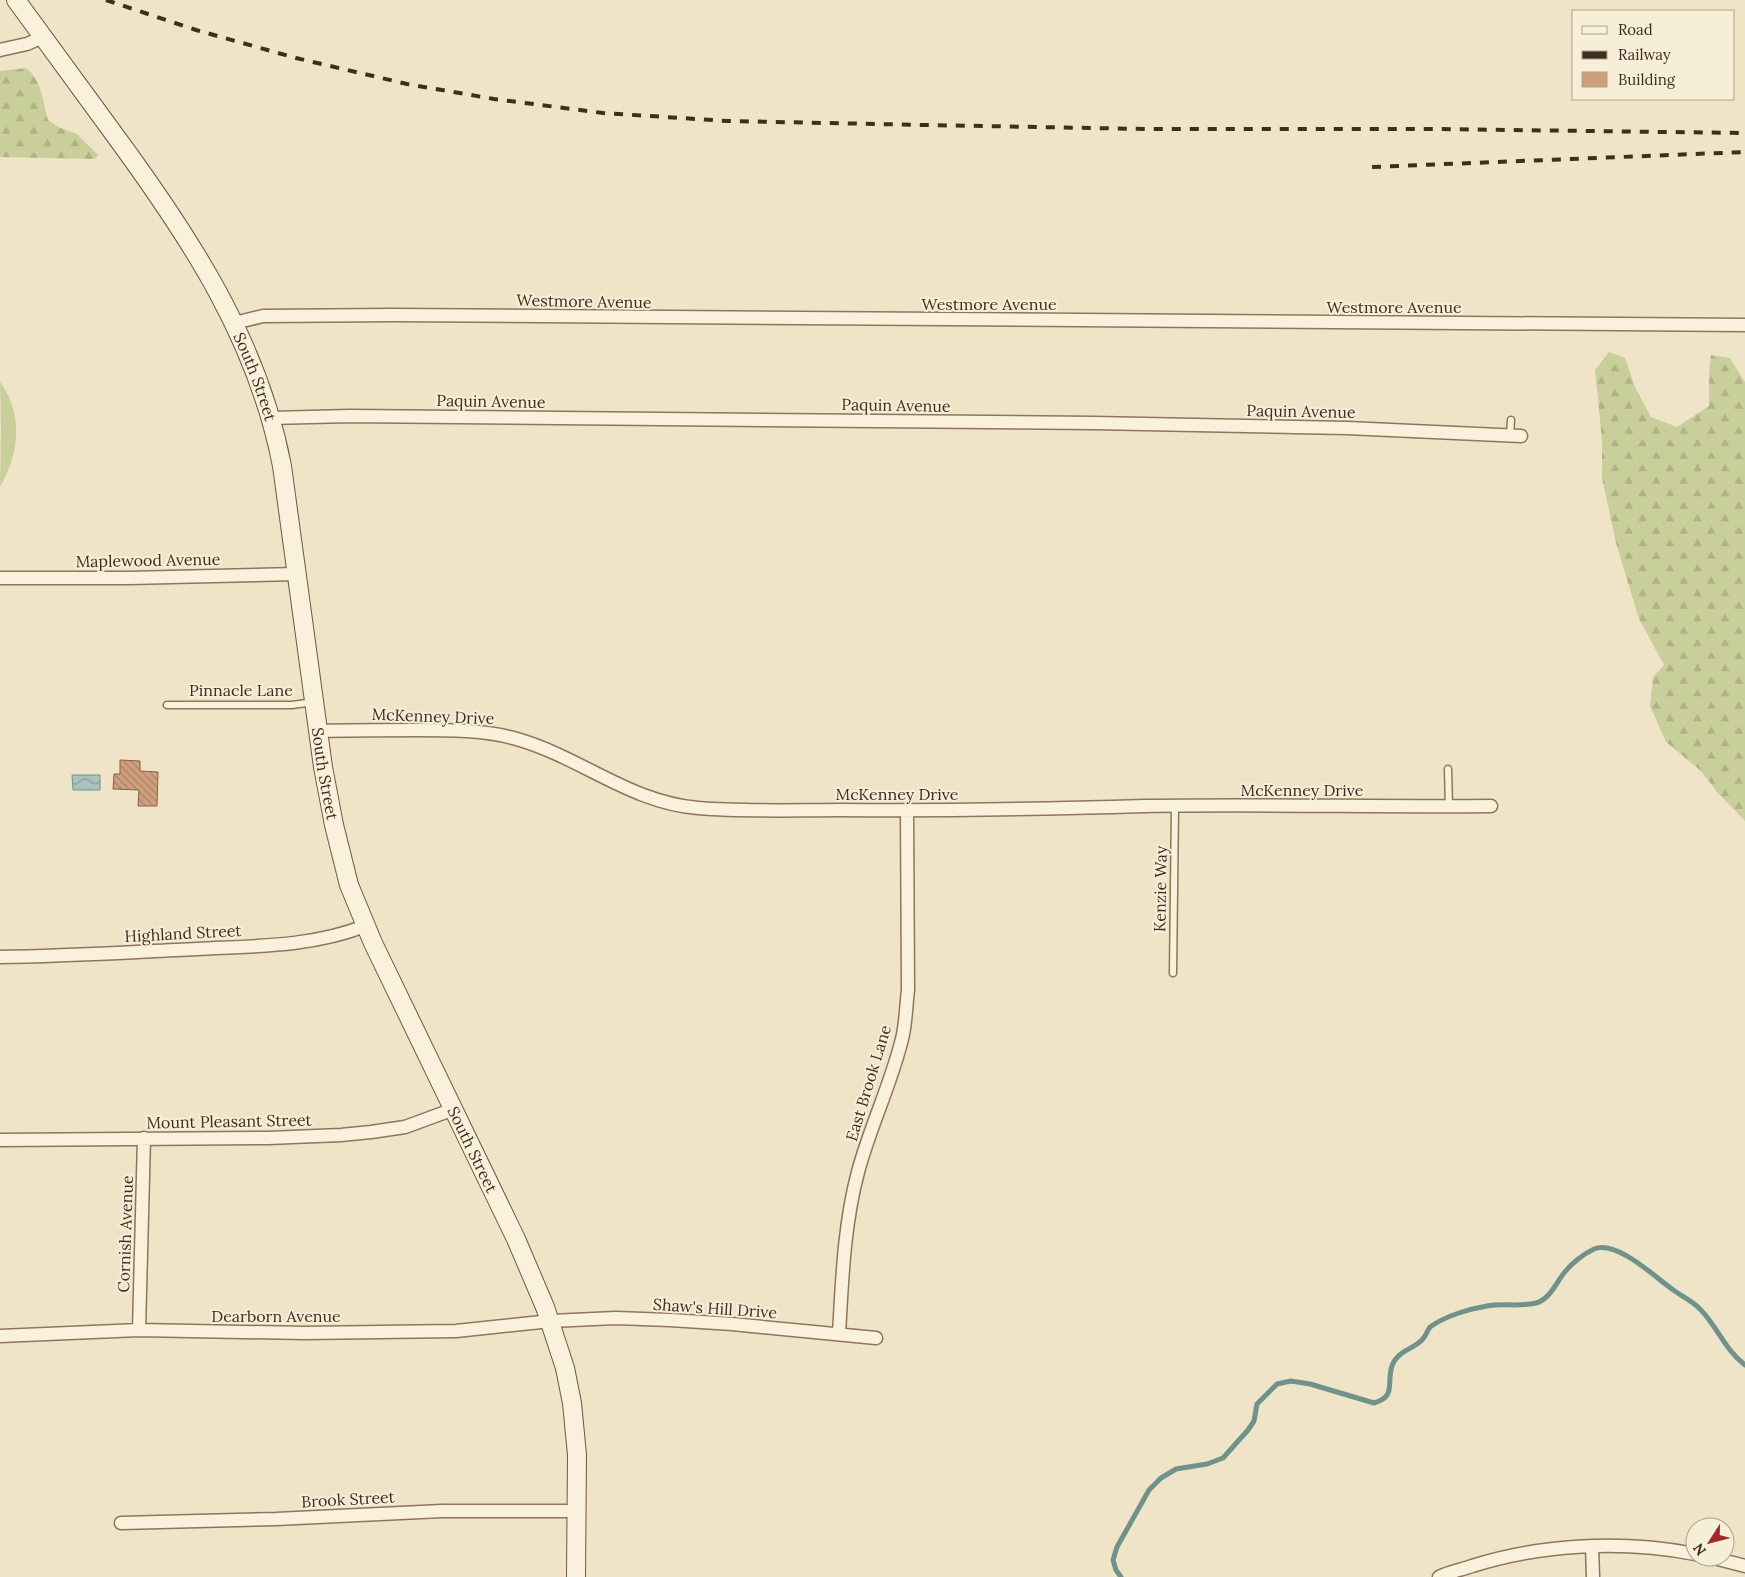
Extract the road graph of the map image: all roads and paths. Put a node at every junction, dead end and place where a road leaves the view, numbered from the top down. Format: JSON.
{"nodes":[{"id":1,"x":16,"y":0,"type":"edge"},
{"id":2,"x":43,"y":37,"type":"junction"},
{"id":3,"x":0,"y":50,"type":"edge"},
{"id":4,"x":234,"y":323,"type":"junction"},
{"id":5,"x":1745,"y":325,"type":"edge"},
{"id":6,"x":270,"y":418,"type":"junction"},
{"id":7,"x":1511,"y":420,"type":"dead end"},
{"id":8,"x":1515,"y":435,"type":"joint"},
{"id":9,"x":297,"y":574,"type":"junction"},
{"id":10,"x":0,"y":578,"type":"edge"},
{"id":11,"x":315,"y":702,"type":"junction"},
{"id":12,"x":167,"y":704,"type":"dead end"},
{"id":13,"x":318,"y":731,"type":"junction"},
{"id":14,"x":1448,"y":769,"type":"dead end"},
{"id":15,"x":1175,"y":806,"type":"junction"},
{"id":16,"x":1491,"y":806,"type":"dead end"},
{"id":17,"x":1449,"y":807,"type":"junction"},
{"id":18,"x":907,"y":811,"type":"junction"},
{"id":19,"x":365,"y":926,"type":"junction"},
{"id":20,"x":0,"y":957,"type":"edge"},
{"id":21,"x":1173,"y":973,"type":"dead end"},
{"id":22,"x":454,"y":1109,"type":"junction"},
{"id":23,"x":144,"y":1138,"type":"junction"},
{"id":24,"x":0,"y":1140,"type":"edge"},
{"id":25,"x":551,"y":1321,"type":"junction"},
{"id":26,"x":139,"y":1330,"type":"junction"},
{"id":27,"x":839,"y":1334,"type":"junction"},
{"id":28,"x":0,"y":1336,"type":"edge"},
{"id":29,"x":876,"y":1338,"type":"dead end"},
{"id":30,"x":577,"y":1512,"type":"junction"},
{"id":31,"x":121,"y":1523,"type":"dead end"},
{"id":32,"x":1592,"y":1546,"type":"junction"},
{"id":33,"x":1685,"y":1553,"type":"edge"},
{"id":34,"x":576,"y":1577,"type":"edge"},
{"id":35,"x":1439,"y":1577,"type":"edge"},
{"id":36,"x":1594,"y":1577,"type":"edge"}],
"edges":[{"from":1,"to":2,"type":"street","name":"South Street"},
{"from":2,"to":3,"type":"street"},
{"from":2,"to":4,"type":"street","name":"South Street"},
{"from":4,"to":5,"type":"street","name":"Westmore Avenue"},
{"from":4,"to":6,"type":"street","name":"South Street"},
{"from":6,"to":8,"type":"street","name":"Paquin Avenue"},
{"from":6,"to":9,"type":"street","name":"South Street"},
{"from":7,"to":8,"type":"lane"},
{"from":9,"to":10,"type":"street","name":"Maplewood Avenue"},
{"from":9,"to":11,"type":"street","name":"South Street"},
{"from":11,"to":12,"type":"lane","name":"Pinnacle Lane"},
{"from":11,"to":13,"type":"street","name":"South Street"},
{"from":13,"to":18,"type":"street","name":"McKenney Drive"},
{"from":13,"to":19,"type":"street","name":"South Street"},
{"from":14,"to":17,"type":"lane"},
{"from":15,"to":17,"type":"street","name":"McKenney Drive"},
{"from":15,"to":18,"type":"street","name":"McKenney Drive"},
{"from":15,"to":21,"type":"lane","name":"Kenzie Way"},
{"from":16,"to":17,"type":"street","name":"McKenney Drive"},
{"from":18,"to":27,"type":"street","name":"East Brook Lane"},
{"from":19,"to":20,"type":"street","name":"Highland Street"},
{"from":19,"to":22,"type":"street","name":"South Street"},
{"from":22,"to":23,"type":"street","name":"Mount Pleasant Street"},
{"from":22,"to":25,"type":"street","name":"South Street"},
{"from":23,"to":24,"type":"street","name":"Mount Pleasant Street"},
{"from":23,"to":26,"type":"street","name":"Cornish Avenue"},
{"from":25,"to":26,"type":"street","name":"Dearborn Avenue"},
{"from":25,"to":27,"type":"street","name":"Shaw's Hill Drive"},
{"from":25,"to":30,"type":"street","name":"South Street"},
{"from":26,"to":28,"type":"street","name":"Dearborn Avenue"},
{"from":27,"to":29,"type":"street","name":"Shaw's Hill Drive"},
{"from":30,"to":31,"type":"street","name":"Brook Street"},
{"from":30,"to":34,"type":"street","name":"South Street"},
{"from":32,"to":33,"type":"street"},
{"from":32,"to":35,"type":"street"},
{"from":32,"to":36,"type":"street"}]}
